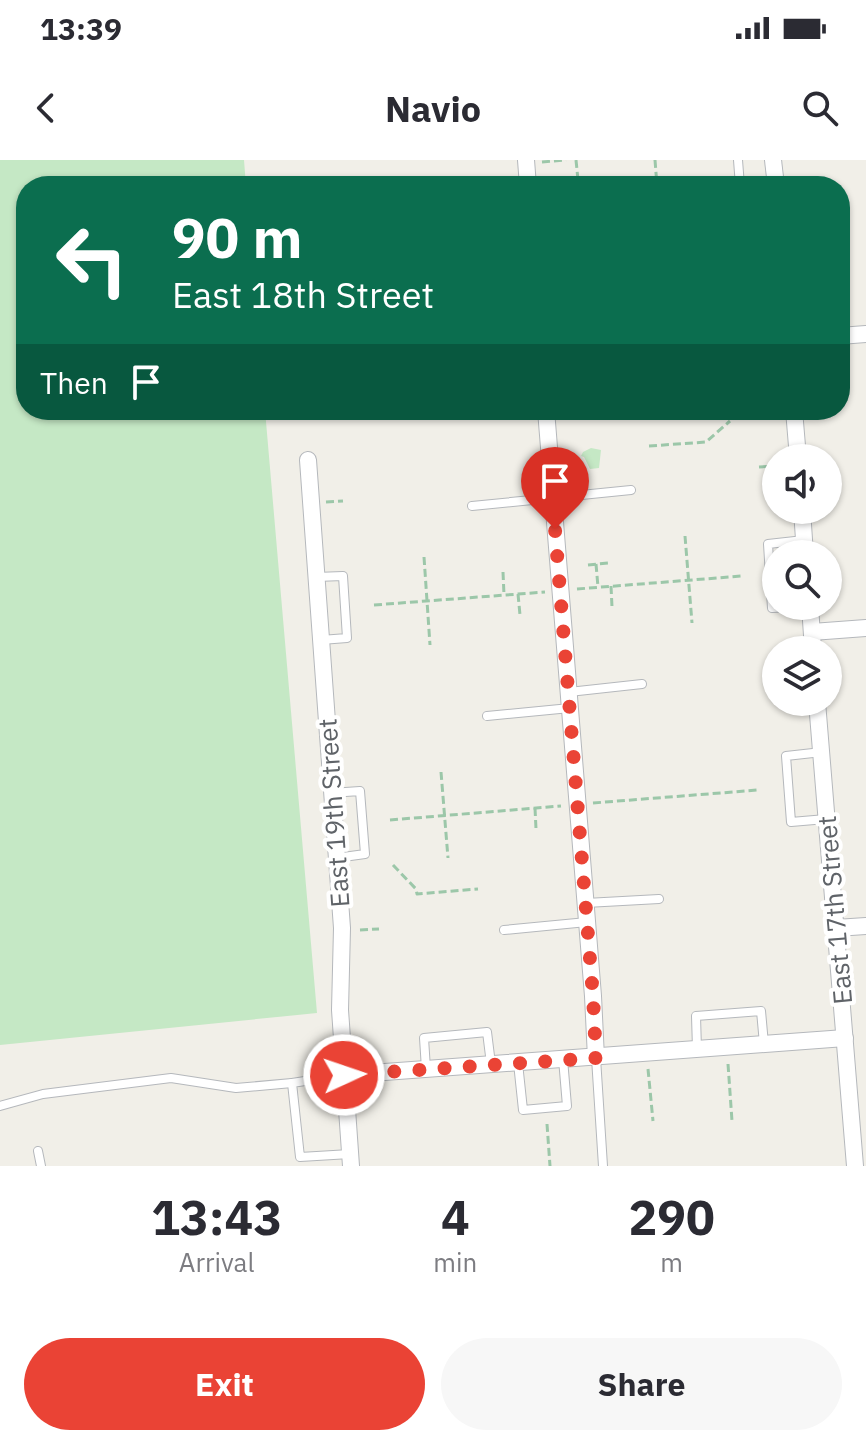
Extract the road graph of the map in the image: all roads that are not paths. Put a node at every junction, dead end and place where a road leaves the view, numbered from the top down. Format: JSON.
{"nodes":[{"id":1,"x":547,"y":420,"type":"edge"},
{"id":2,"x":795,"y":420,"type":"edge"},
{"id":3,"x":797,"y":444,"type":"edge"},
{"id":4,"x":308,"y":460,"type":"dead end"},
{"id":5,"x":631,"y":490,"type":"dead end"},
{"id":6,"x":552,"y":498,"type":"junction"},
{"id":7,"x":472,"y":506,"type":"dead end"},
{"id":8,"x":316,"y":577,"type":"junction"},
{"id":9,"x":811,"y":620,"type":"edge"},
{"id":10,"x":866,"y":628,"type":"edge"},
{"id":11,"x":812,"y":632,"type":"junction"},
{"id":12,"x":812,"y":636,"type":"edge"},
{"id":13,"x":320,"y":640,"type":"junction"},
{"id":14,"x":642,"y":684,"type":"dead end"},
{"id":15,"x":569,"y":700,"type":"junction"},
{"id":16,"x":487,"y":716,"type":"dead end"},
{"id":17,"x":818,"y":716,"type":"edge"},
{"id":18,"x":822,"y":752,"type":"junction"},
{"id":19,"x":331,"y":793,"type":"junction"},
{"id":20,"x":827,"y":819,"type":"junction"},
{"id":21,"x":336,"y":858,"type":"junction"},
{"id":22,"x":659,"y":899,"type":"dead end"},
{"id":23,"x":585,"y":903,"type":"junction"},
{"id":24,"x":587,"y":922,"type":"junction"},
{"id":25,"x":866,"y":926,"type":"edge"},
{"id":26,"x":836,"y":928,"type":"junction"},
{"id":27,"x":504,"y":930,"type":"dead end"},
{"id":28,"x":845,"y":1038,"type":"junction"},
{"id":29,"x":764,"y":1044,"type":"junction"},
{"id":30,"x":697,"y":1049,"type":"junction"},
{"id":31,"x":596,"y":1058,"type":"junction"},
{"id":32,"x":563,"y":1059,"type":"junction"},
{"id":33,"x":518,"y":1063,"type":"junction"},
{"id":34,"x":492,"y":1065,"type":"junction"},
{"id":35,"x":426,"y":1070,"type":"junction"},
{"id":36,"x":344,"y":1075,"type":"junction"},
{"id":37,"x":292,"y":1083,"type":"junction"},
{"id":38,"x":0,"y":1106,"type":"edge"},
{"id":39,"x":38,"y":1151,"type":"dead end"},
{"id":40,"x":351,"y":1160,"type":"edge"},
{"id":41,"x":41,"y":1166,"type":"edge"},
{"id":42,"x":603,"y":1166,"type":"edge"},
{"id":43,"x":855,"y":1166,"type":"edge"}],
"edges":[{"from":1,"to":6,"type":"street"},
{"from":2,"to":3,"type":"street"},
{"from":4,"to":8,"type":"street","name":"East 19th Street"},
{"from":5,"to":6,"type":"lane"},
{"from":6,"to":7,"type":"lane"},
{"from":6,"to":15,"type":"street"},
{"from":8,"to":13,"type":"street","name":"East 19th Street"},
{"from":8,"to":13,"type":"lane"},
{"from":9,"to":11,"type":"street"},
{"from":10,"to":11,"type":"street"},
{"from":11,"to":12,"type":"street"},
{"from":13,"to":19,"type":"street","name":"East 19th Street"},
{"from":14,"to":15,"type":"lane"},
{"from":15,"to":16,"type":"lane"},
{"from":15,"to":23,"type":"street"},
{"from":17,"to":18,"type":"street","name":"East 17th Street"},
{"from":18,"to":20,"type":"street","name":"East 17th Street"},
{"from":18,"to":20,"type":"lane"},
{"from":19,"to":21,"type":"street","name":"East 19th Street"},
{"from":19,"to":21,"type":"lane"},
{"from":20,"to":26,"type":"street","name":"East 17th Street"},
{"from":21,"to":36,"type":"street","name":"East 19th Street"},
{"from":22,"to":23,"type":"lane"},
{"from":23,"to":24,"type":"street"},
{"from":24,"to":27,"type":"lane"},
{"from":24,"to":31,"type":"street"},
{"from":25,"to":26,"type":"street"},
{"from":26,"to":28,"type":"street","name":"East 17th Street"},
{"from":28,"to":29,"type":"street"},
{"from":28,"to":43,"type":"street","name":"East 17th Street"},
{"from":29,"to":30,"type":"street"},
{"from":29,"to":30,"type":"lane"},
{"from":30,"to":31,"type":"street"},
{"from":31,"to":32,"type":"street"},
{"from":31,"to":42,"type":"lane"},
{"from":32,"to":33,"type":"street"},
{"from":32,"to":33,"type":"lane"},
{"from":33,"to":34,"type":"street"},
{"from":34,"to":35,"type":"street"},
{"from":34,"to":35,"type":"lane"},
{"from":35,"to":36,"type":"street"},
{"from":36,"to":37,"type":"lane"},
{"from":36,"to":40,"type":"street","name":"East 19th Street"},
{"from":37,"to":38,"type":"lane"},
{"from":37,"to":40,"type":"lane"},
{"from":39,"to":41,"type":"lane"}]}
